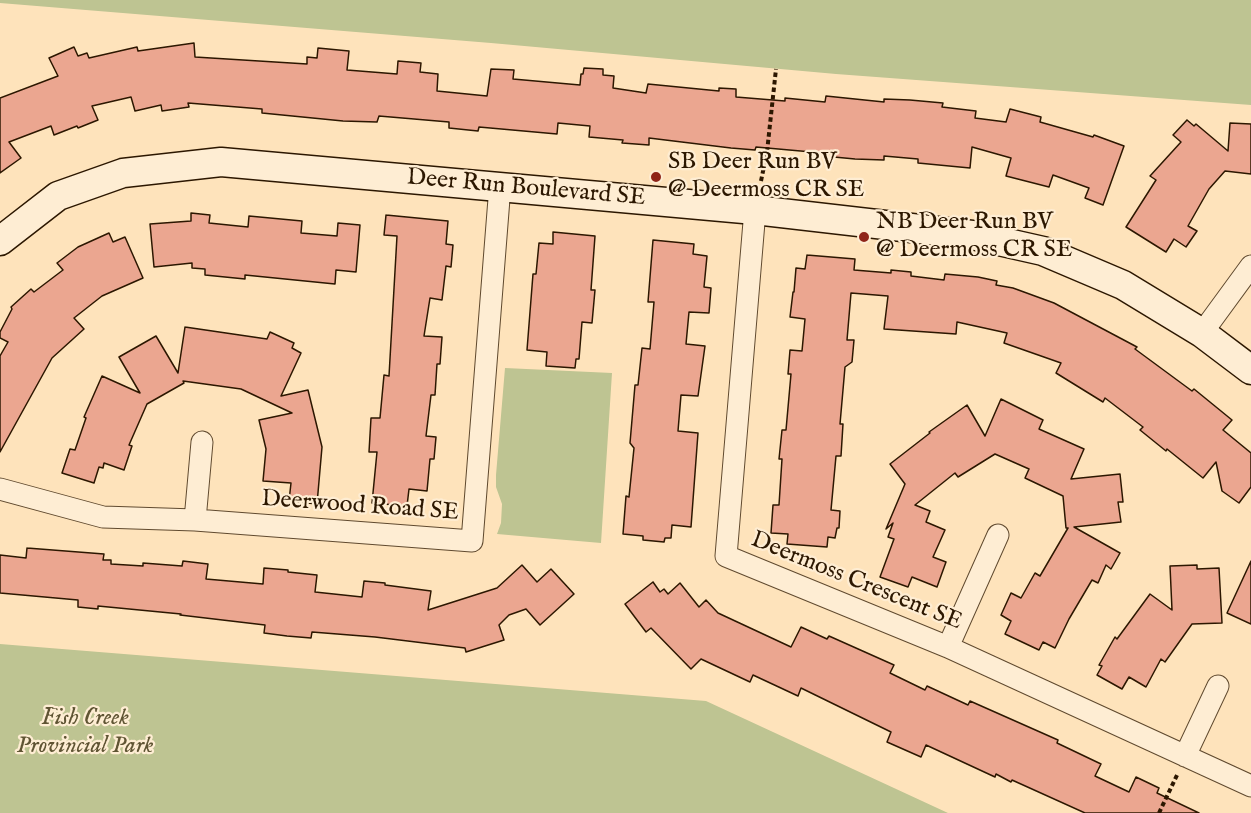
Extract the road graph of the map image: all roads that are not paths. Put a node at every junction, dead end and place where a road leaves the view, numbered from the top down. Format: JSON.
{"nodes":[{"id":1,"x":501,"y":186,"type":"junction"},
{"id":2,"x":755,"y":210,"type":"junction"},
{"id":3,"x":0,"y":239,"type":"edge"},
{"id":4,"x":1251,"y":266,"type":"edge"},
{"id":5,"x":1202,"y":333,"type":"junction"},
{"id":6,"x":1251,"y":370,"type":"edge"},
{"id":7,"x":202,"y":442,"type":"dead end"},
{"id":8,"x":0,"y":489,"type":"edge"},
{"id":9,"x":195,"y":520,"type":"junction"},
{"id":10,"x":998,"y":535,"type":"dead end"},
{"id":11,"x":948,"y":647,"type":"junction"},
{"id":12,"x":1218,"y":686,"type":"dead end"},
{"id":13,"x":1185,"y":756,"type":"junction"},
{"id":14,"x":1251,"y":786,"type":"edge"}],
"edges":[{"from":1,"to":2,"type":"street","name":"Deer Run Boulevard SE"},
{"from":1,"to":3,"type":"street","name":"Deer Run Boulevard SE"},
{"from":1,"to":9,"type":"street","name":"Deerwood Road SE"},
{"from":2,"to":5,"type":"street","name":"Deer Run Boulevard SE"},
{"from":2,"to":11,"type":"street","name":"Deermoss Crescent SE"},
{"from":4,"to":5,"type":"street"},
{"from":5,"to":6,"type":"street","name":"Deer Run Boulevard SE"},
{"from":7,"to":9,"type":"street"},
{"from":8,"to":9,"type":"street","name":"Deerwood Road SE"},
{"from":10,"to":11,"type":"street"},
{"from":11,"to":13,"type":"street","name":"Deermoss Crescent SE"},
{"from":12,"to":13,"type":"street"},
{"from":13,"to":14,"type":"street","name":"Deermoss Crescent SE"}]}
